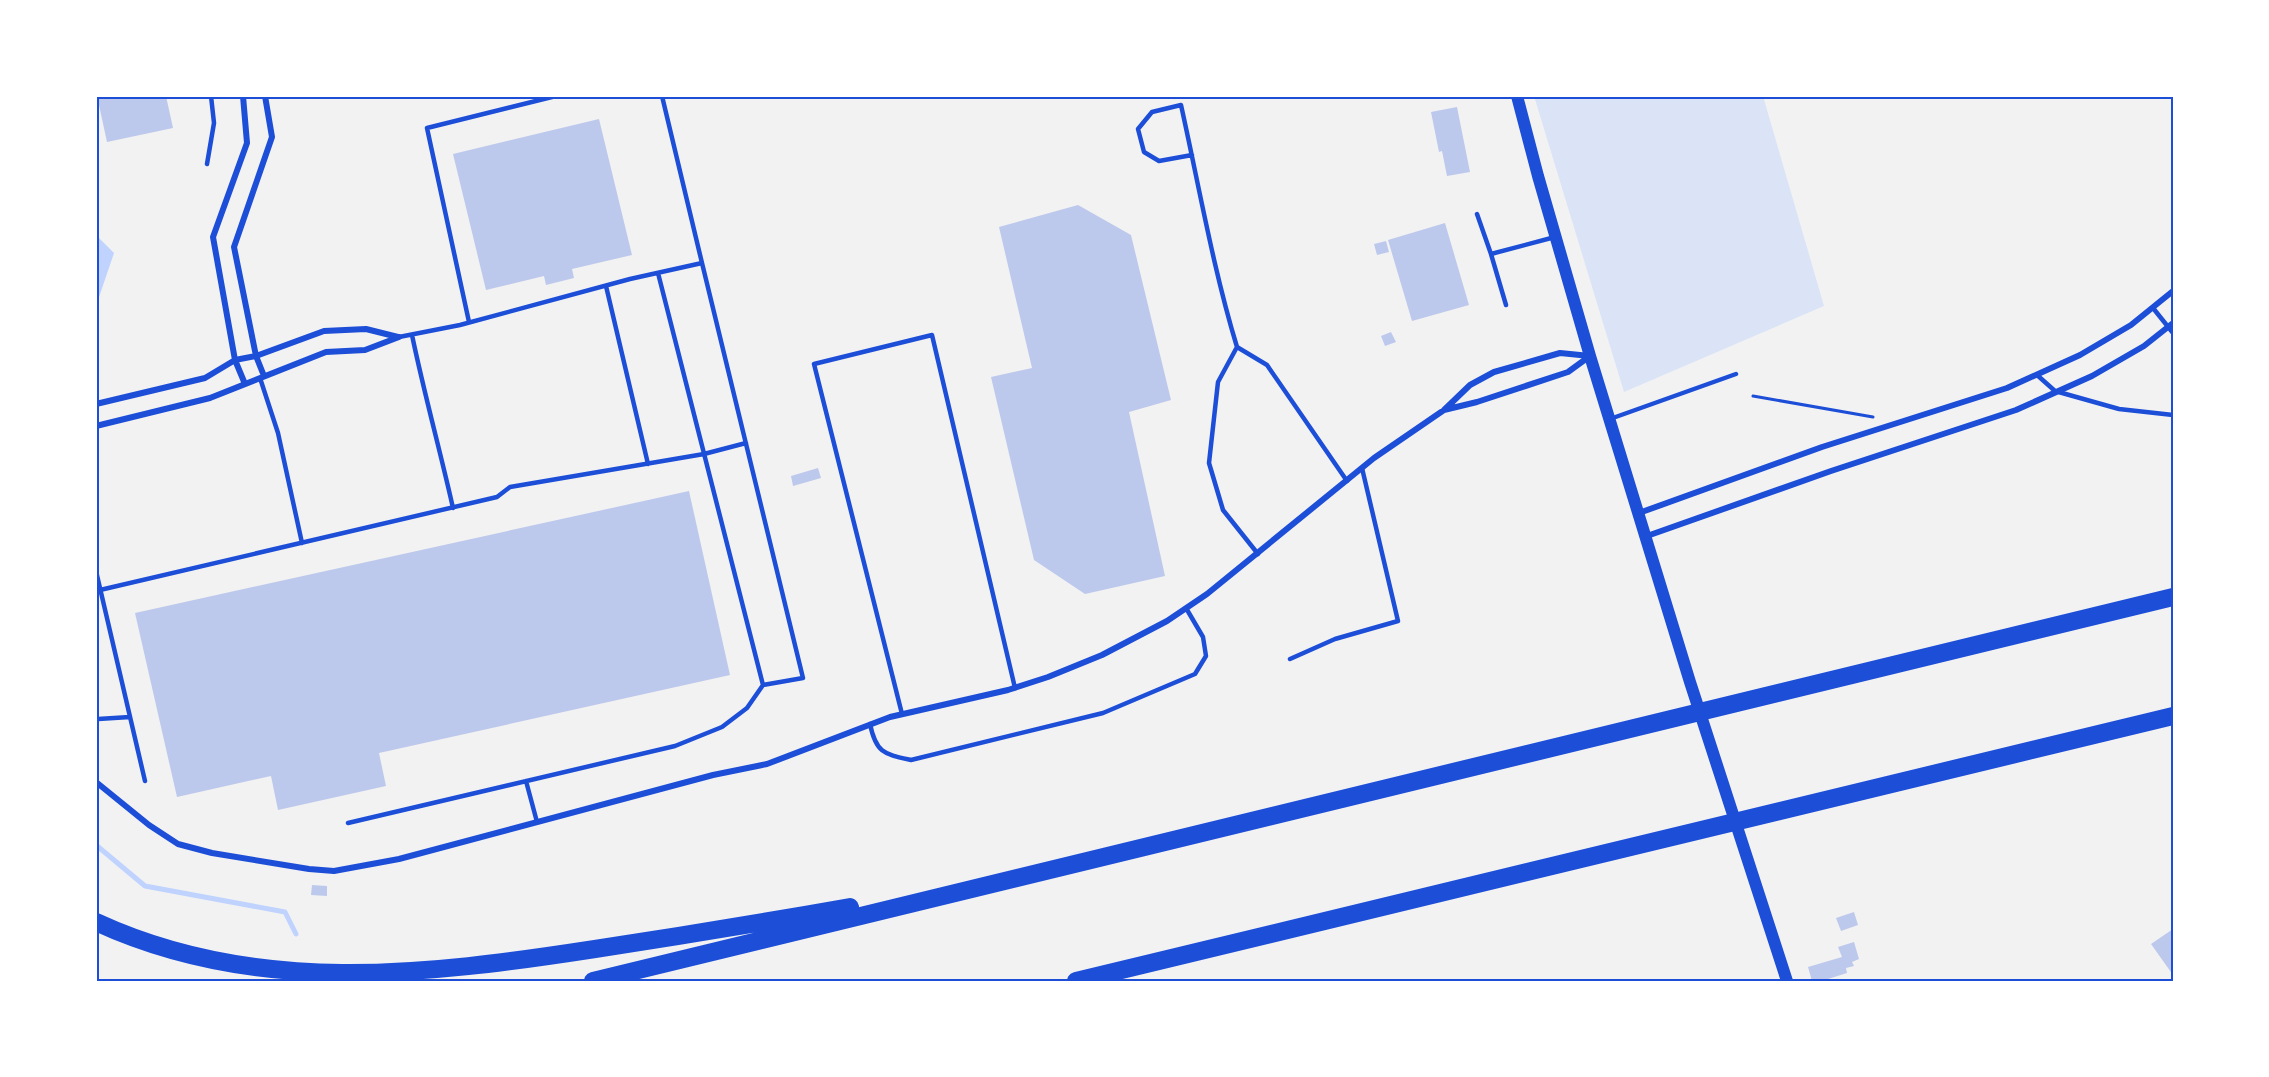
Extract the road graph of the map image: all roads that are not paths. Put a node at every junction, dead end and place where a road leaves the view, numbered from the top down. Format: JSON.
{"nodes":[{"id":1,"x":211,"y":96,"type":"edge"},
{"id":2,"x":243,"y":96,"type":"edge"},
{"id":3,"x":265,"y":96,"type":"edge"},
{"id":4,"x":556,"y":96,"type":"edge"},
{"id":5,"x":662,"y":96,"type":"edge"},
{"id":6,"x":1516,"y":96,"type":"edge"},
{"id":7,"x":1192,"y":155,"type":"junction"},
{"id":8,"x":207,"y":164,"type":"dead end"},
{"id":9,"x":1477,"y":214,"type":"dead end"},
{"id":10,"x":1555,"y":237,"type":"junction"},
{"id":11,"x":1491,"y":254,"type":"junction"},
{"id":12,"x":702,"y":262,"type":"junction"},
{"id":13,"x":658,"y":273,"type":"junction"},
{"id":14,"x":606,"y":286,"type":"junction"},
{"id":15,"x":2173,"y":291,"type":"edge"},
{"id":16,"x":1506,"y":305,"type":"dead end"},
{"id":17,"x":2153,"y":308,"type":"junction"},
{"id":18,"x":469,"y":322,"type":"junction"},
{"id":19,"x":2171,"y":328,"type":"edge"},
{"id":20,"x":412,"y":335,"type":"junction"},
{"id":21,"x":399,"y":337,"type":"junction"},
{"id":22,"x":1237,"y":347,"type":"junction"},
{"id":23,"x":256,"y":356,"type":"junction"},
{"id":24,"x":1590,"y":356,"type":"junction"},
{"id":25,"x":235,"y":360,"type":"junction"},
{"id":26,"x":1736,"y":374,"type":"dead end"},
{"id":27,"x":2037,"y":375,"type":"junction"},
{"id":28,"x":262,"y":377,"type":"junction"},
{"id":29,"x":245,"y":384,"type":"junction"},
{"id":30,"x":2055,"y":391,"type":"junction"},
{"id":31,"x":96,"y":404,"type":"edge"},
{"id":32,"x":1444,"y":410,"type":"junction"},
{"id":33,"x":2173,"y":415,"type":"edge"},
{"id":34,"x":1610,"y":419,"type":"junction"},
{"id":35,"x":96,"y":426,"type":"edge"},
{"id":36,"x":746,"y":443,"type":"junction"},
{"id":37,"x":704,"y":454,"type":"junction"},
{"id":38,"x":648,"y":464,"type":"junction"},
{"id":39,"x":1362,"y":468,"type":"junction"},
{"id":40,"x":1347,"y":481,"type":"junction"},
{"id":41,"x":453,"y":508,"type":"junction"},
{"id":42,"x":1639,"y":513,"type":"junction"},
{"id":43,"x":1647,"y":536,"type":"junction"},
{"id":44,"x":302,"y":543,"type":"junction"},
{"id":45,"x":1258,"y":554,"type":"junction"},
{"id":46,"x":96,"y":572,"type":"edge"},
{"id":47,"x":100,"y":590,"type":"junction"},
{"id":48,"x":2173,"y":597,"type":"edge"},
{"id":49,"x":1186,"y":608,"type":"junction"},
{"id":50,"x":1290,"y":659,"type":"dead end"},
{"id":51,"x":763,"y":685,"type":"junction"},
{"id":52,"x":1016,"y":688,"type":"junction"},
{"id":53,"x":902,"y":714,"type":"junction"},
{"id":54,"x":2173,"y":716,"type":"edge"},
{"id":55,"x":96,"y":717,"type":"edge"},
{"id":56,"x":130,"y":717,"type":"junction"},
{"id":57,"x":870,"y":724,"type":"junction"},
{"id":58,"x":145,"y":781,"type":"dead end"},
{"id":59,"x":526,"y":781,"type":"junction"},
{"id":60,"x":96,"y":782,"type":"edge"},
{"id":61,"x":537,"y":822,"type":"junction"},
{"id":62,"x":348,"y":823,"type":"dead end"},
{"id":63,"x":1005,"y":880,"type":"junction"},
{"id":64,"x":96,"y":922,"type":"edge"},
{"id":65,"x":593,"y":981,"type":"edge"},
{"id":66,"x":1076,"y":981,"type":"edge"},
{"id":67,"x":1788,"y":981,"type":"edge"}],
"edges":[{"from":1,"to":8,"type":"lane"},
{"from":2,"to":25,"type":"street"},
{"from":3,"to":23,"type":"street"},
{"from":4,"to":18,"type":"lane"},
{"from":5,"to":12,"type":"lane"},
{"from":6,"to":10,"type":"main road"},
{"from":7,"to":7,"type":"lane"},
{"from":7,"to":22,"type":"lane"},
{"from":9,"to":11,"type":"lane"},
{"from":10,"to":11,"type":"lane"},
{"from":10,"to":24,"type":"main road"},
{"from":11,"to":16,"type":"lane"},
{"from":12,"to":13,"type":"lane"},
{"from":12,"to":36,"type":"lane"},
{"from":13,"to":14,"type":"lane"},
{"from":13,"to":37,"type":"lane"},
{"from":14,"to":18,"type":"lane"},
{"from":14,"to":38,"type":"lane"},
{"from":15,"to":17,"type":"street"},
{"from":17,"to":19,"type":"lane"},
{"from":17,"to":27,"type":"street"},
{"from":18,"to":20,"type":"lane"},
{"from":19,"to":30,"type":"street"},
{"from":20,"to":21,"type":"lane"},
{"from":20,"to":41,"type":"lane"},
{"from":21,"to":23,"type":"street"},
{"from":21,"to":28,"type":"street"},
{"from":22,"to":40,"type":"lane"},
{"from":22,"to":45,"type":"lane"},
{"from":23,"to":25,"type":"street"},
{"from":23,"to":28,"type":"street"},
{"from":24,"to":32,"type":"street"},
{"from":24,"to":32,"type":"street"},
{"from":24,"to":34,"type":"main road"},
{"from":25,"to":29,"type":"street"},
{"from":25,"to":31,"type":"street"},
{"from":26,"to":34,"type":"lane"},
{"from":27,"to":30,"type":"lane"},
{"from":27,"to":42,"type":"street"},
{"from":28,"to":29,"type":"street"},
{"from":28,"to":44,"type":"lane"},
{"from":29,"to":35,"type":"street"},
{"from":30,"to":33,"type":"lane"},
{"from":30,"to":43,"type":"street"},
{"from":32,"to":39,"type":"street"},
{"from":34,"to":42,"type":"main road"},
{"from":36,"to":37,"type":"lane"},
{"from":36,"to":51,"type":"lane"},
{"from":37,"to":38,"type":"lane"},
{"from":37,"to":51,"type":"lane"},
{"from":38,"to":41,"type":"lane"},
{"from":39,"to":40,"type":"street"},
{"from":39,"to":50,"type":"lane"},
{"from":40,"to":45,"type":"street"},
{"from":41,"to":44,"type":"lane"},
{"from":42,"to":43,"type":"main road"},
{"from":43,"to":67,"type":"main road"},
{"from":44,"to":47,"type":"lane"},
{"from":45,"to":49,"type":"street"},
{"from":46,"to":47,"type":"lane"},
{"from":47,"to":56,"type":"lane"},
{"from":48,"to":63,"type":"highway"},
{"from":49,"to":52,"type":"street"},
{"from":49,"to":57,"type":"lane"},
{"from":51,"to":59,"type":"lane"},
{"from":52,"to":53,"type":"street"},
{"from":52,"to":53,"type":"lane"},
{"from":53,"to":57,"type":"street"},
{"from":54,"to":66,"type":"highway"},
{"from":55,"to":56,"type":"lane"},
{"from":56,"to":58,"type":"lane"},
{"from":57,"to":61,"type":"street"},
{"from":59,"to":61,"type":"lane"},
{"from":59,"to":62,"type":"lane"},
{"from":60,"to":61,"type":"street"},
{"from":63,"to":64,"type":"highway"},
{"from":63,"to":65,"type":"highway"}]}
